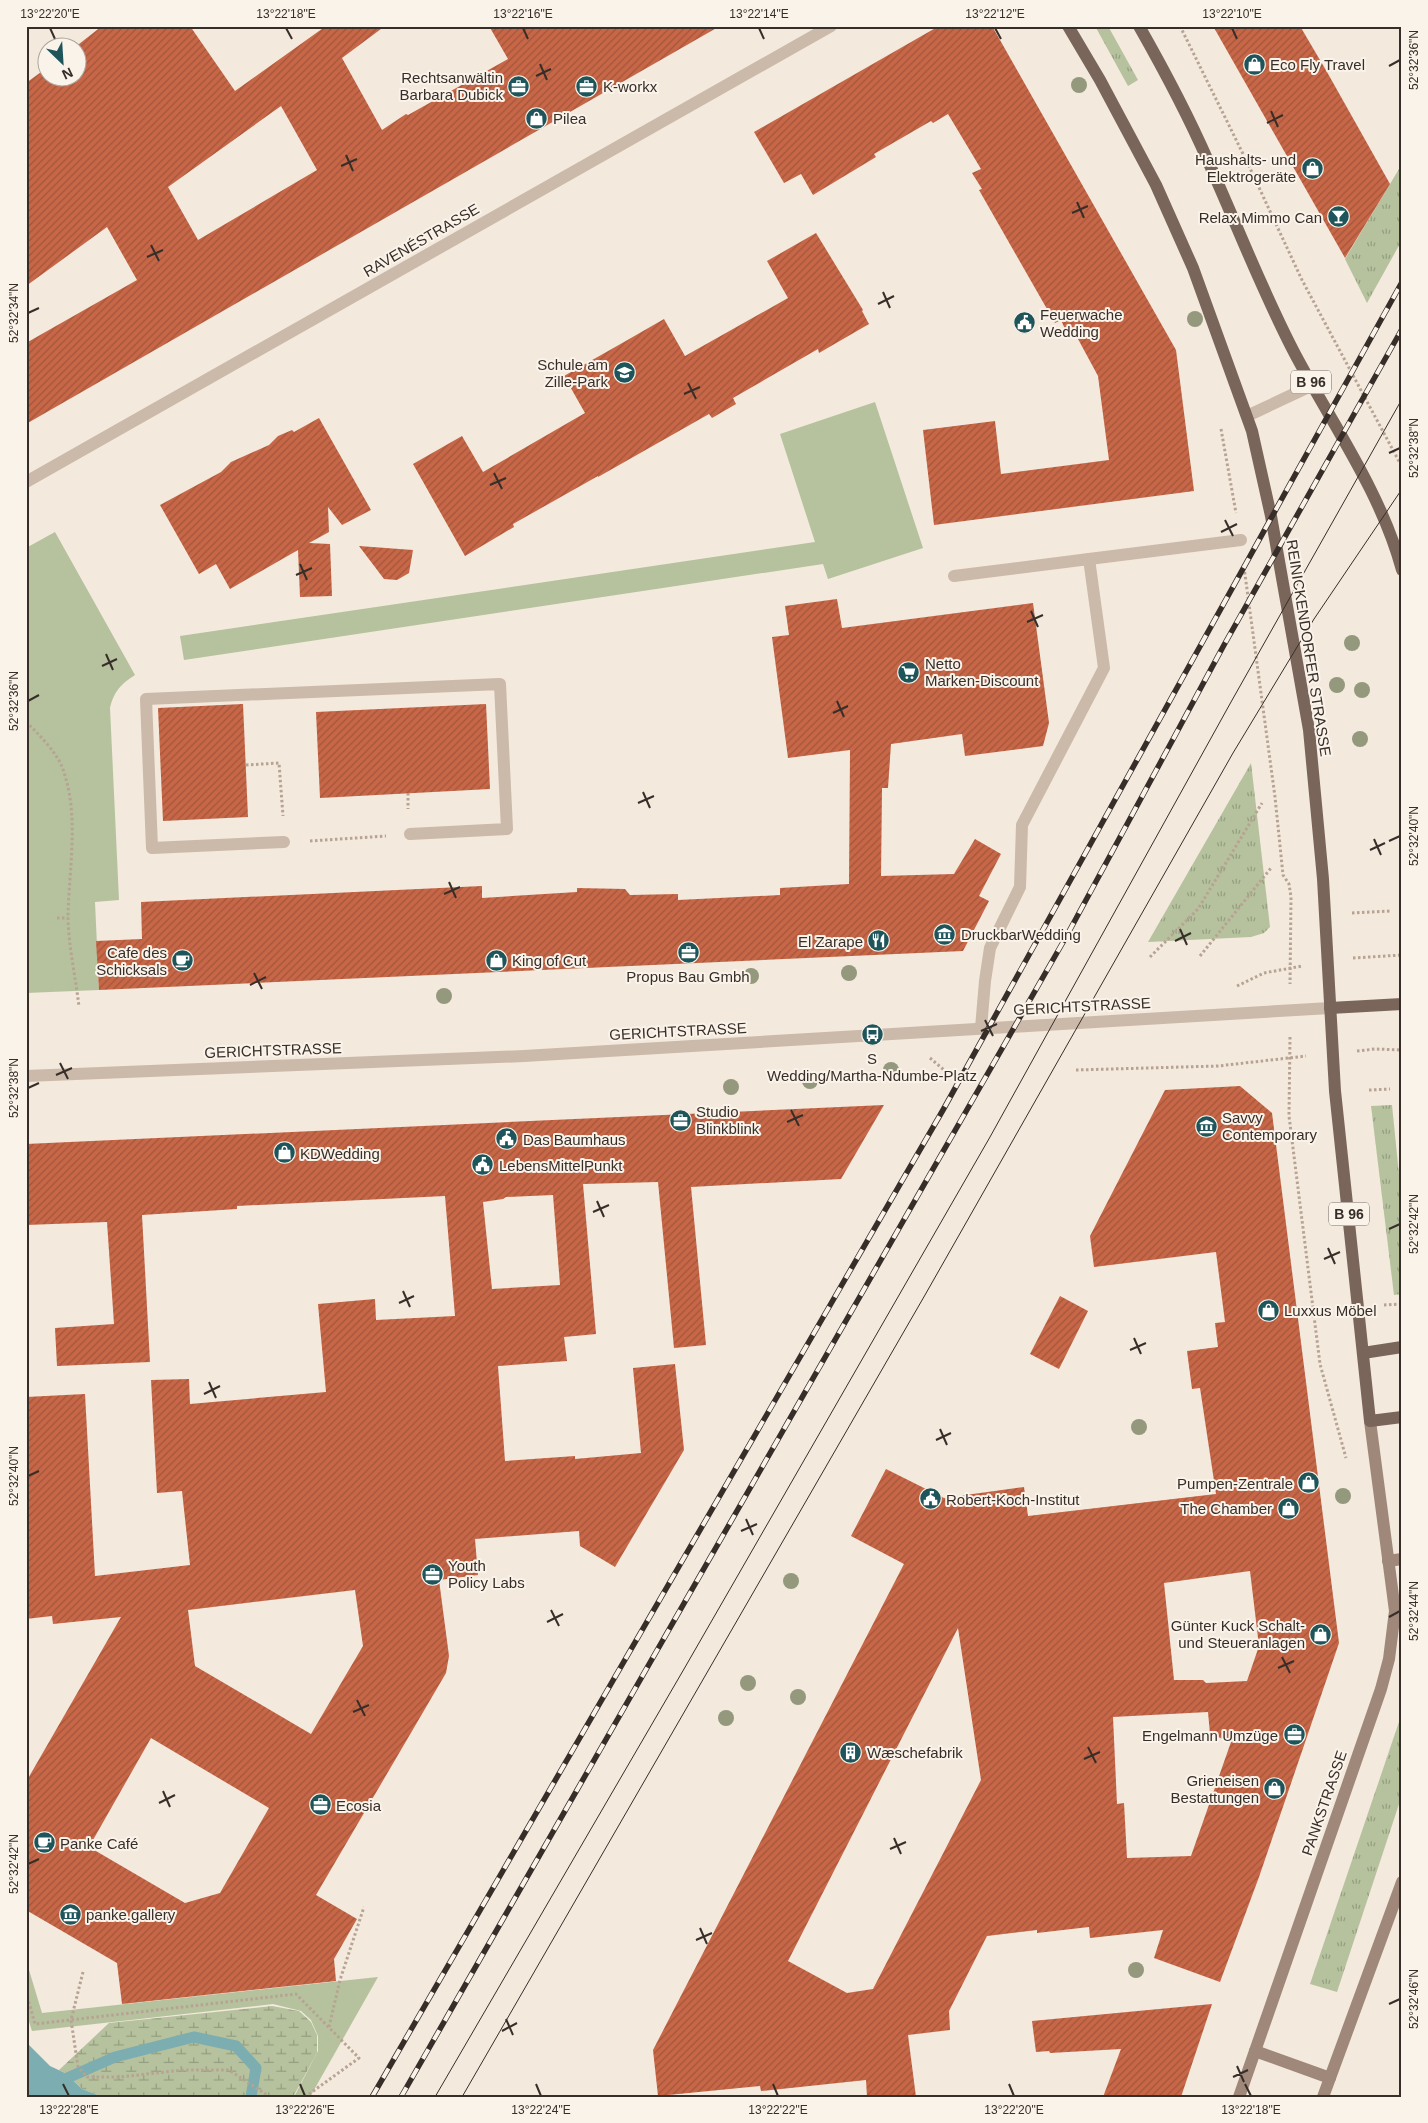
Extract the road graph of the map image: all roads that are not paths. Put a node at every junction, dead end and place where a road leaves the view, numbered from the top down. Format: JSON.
{"nodes":[{"id":1,"x":831,"y":26,"type":"edge"},
{"id":2,"x":1068,"y":26,"type":"edge"},
{"id":3,"x":1140,"y":26,"type":"edge"},
{"id":4,"x":1314,"y":386,"type":"junction"},
{"id":5,"x":1247,"y":416,"type":"junction"},
{"id":6,"x":26,"y":482,"type":"edge"},
{"id":7,"x":1240,"y":540,"type":"road end"},
{"id":8,"x":1089,"y":559,"type":"junction"},
{"id":9,"x":1402,"y":570,"type":"edge"},
{"id":10,"x":954,"y":576,"type":"dead end"},
{"id":11,"x":410,"y":834,"type":"road end"},
{"id":12,"x":284,"y":842,"type":"road end"},
{"id":13,"x":1402,"y":1004,"type":"edge"},
{"id":14,"x":1330,"y":1008,"type":"junction"},
{"id":15,"x":981,"y":1028,"type":"junction"},
{"id":16,"x":26,"y":1076,"type":"edge"},
{"id":17,"x":1402,"y":1347,"type":"edge"},
{"id":18,"x":1363,"y":1353,"type":"junction"},
{"id":19,"x":1402,"y":1417,"type":"edge"},
{"id":20,"x":1370,"y":1421,"type":"junction"},
{"id":21,"x":1402,"y":1559,"type":"edge"},
{"id":22,"x":1388,"y":1561,"type":"junction"},
{"id":23,"x":1402,"y":1882,"type":"edge"},
{"id":24,"x":1255,"y":2052,"type":"junction"},
{"id":25,"x":1330,"y":2078,"type":"junction"},
{"id":26,"x":1239,"y":2097,"type":"edge"},
{"id":27,"x":1323,"y":2097,"type":"edge"}],
"edges":[{"from":1,"to":6,"type":"street","name":"RAVENÉSTRASSE"},
{"from":2,"to":5,"type":"main road","name":"REINICKENDORFER STRASSE","number":"B 96"},
{"from":3,"to":4,"type":"main road","number":"B 96"},
{"from":4,"to":5,"type":"street","number":"B 96"},
{"from":4,"to":9,"type":"main road","number":"B 96"},
{"from":5,"to":14,"type":"main road","name":"REINICKENDORFER STRASSE","number":"B 96"},
{"from":7,"to":8,"type":"street"},
{"from":8,"to":10,"type":"street"},
{"from":8,"to":15,"type":"street"},
{"from":11,"to":12,"type":"street"},
{"from":13,"to":14,"type":"main road"},
{"from":14,"to":15,"type":"street","name":"GERICHTSTRASSE"},
{"from":14,"to":18,"type":"main road","name":"REINICKENDORFER STRASSE","number":"B 96"},
{"from":15,"to":16,"type":"street","name":"GERICHTSTRASSE"},
{"from":17,"to":18,"type":"main road"},
{"from":18,"to":20,"type":"main road","name":"REINICKENDORFER STRASSE","number":"B 96"},
{"from":19,"to":20,"type":"main road"},
{"from":20,"to":22,"type":"main road","name":"PANKSTRASSE"},
{"from":21,"to":22,"type":"main road"},
{"from":22,"to":24,"type":"main road","name":"PANKSTRASSE"},
{"from":23,"to":25,"type":"main road"},
{"from":24,"to":25,"type":"main road"},
{"from":24,"to":26,"type":"main road","name":"PANKSTRASSE"},
{"from":25,"to":27,"type":"main road"}]}
